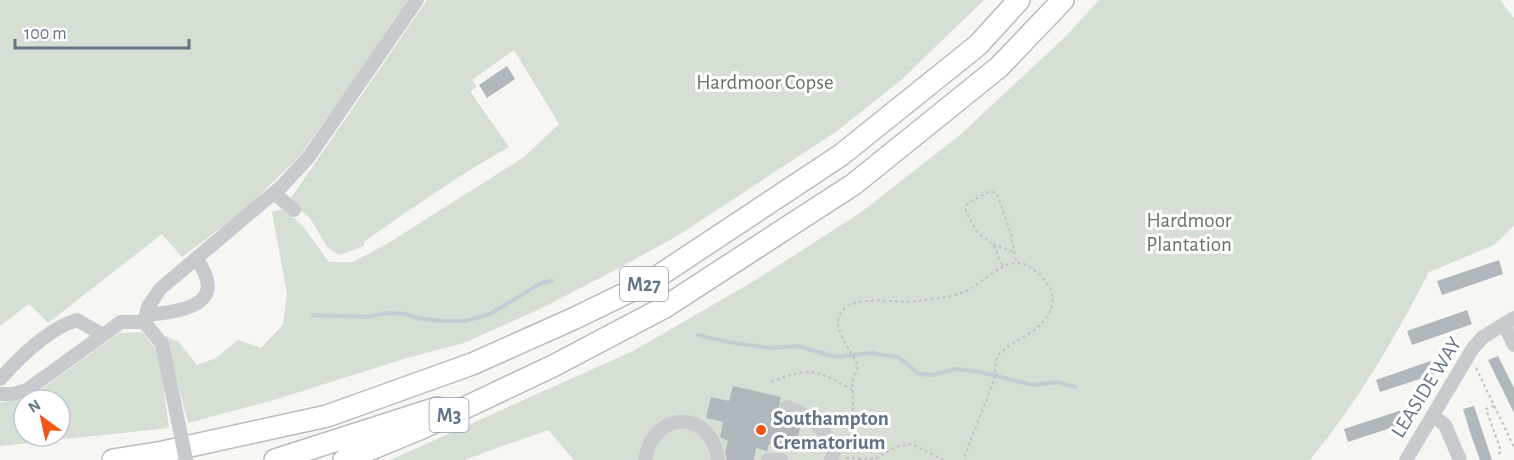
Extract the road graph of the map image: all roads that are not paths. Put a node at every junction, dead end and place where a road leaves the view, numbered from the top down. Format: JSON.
{"nodes":[{"id":1,"x":417,"y":0,"type":"edge"},
{"id":2,"x":1019,"y":0,"type":"edge"},
{"id":3,"x":1063,"y":0,"type":"edge"},
{"id":4,"x":274,"y":193,"type":"junction"},
{"id":5,"x":294,"y":210,"type":"dead end"},
{"id":6,"x":196,"y":258,"type":"junction"},
{"id":7,"x":145,"y":318,"type":"junction"},
{"id":8,"x":1509,"y":321,"type":"edge"},
{"id":9,"x":103,"y":335,"type":"junction"},
{"id":10,"x":1514,"y":345,"type":"edge"},
{"id":11,"x":553,"y":366,"type":"junction"},
{"id":12,"x":3,"y":371,"type":"edge"},
{"id":13,"x":0,"y":394,"type":"edge"},
{"id":14,"x":788,"y":407,"type":"dead end"},
{"id":15,"x":1433,"y":416,"type":"junction"},
{"id":16,"x":837,"y":459,"type":"edge"},
{"id":17,"x":113,"y":460,"type":"edge"},
{"id":18,"x":186,"y":460,"type":"edge"},
{"id":19,"x":275,"y":460,"type":"edge"},
{"id":20,"x":344,"y":460,"type":"edge"},
{"id":21,"x":645,"y":460,"type":"edge"},
{"id":22,"x":718,"y":460,"type":"edge"},
{"id":23,"x":768,"y":460,"type":"edge"},
{"id":24,"x":781,"y":460,"type":"edge"},
{"id":25,"x":1406,"y":460,"type":"edge"},
{"id":26,"x":1460,"y":460,"type":"edge"}],
"edges":[{"from":1,"to":4,"type":"street"},
{"from":2,"to":17,"type":"highway","number":"M27"},
{"from":3,"to":11,"type":"highway","number":"M27"},
{"from":4,"to":5,"type":"street"},
{"from":4,"to":6,"type":"street"},
{"from":6,"to":7,"type":"street"},
{"from":6,"to":7,"type":"street"},
{"from":7,"to":9,"type":"street"},
{"from":7,"to":18,"type":"street","bridge":true},
{"from":8,"to":10,"type":"street"},
{"from":8,"to":15,"type":"street","name":"LEASIDE WAY"},
{"from":9,"to":12,"type":"street"},
{"from":9,"to":13,"type":"street"},
{"from":11,"to":19,"type":"highway","number":"M27"},
{"from":11,"to":20,"type":"highway","number":"M3"},
{"from":14,"to":16,"type":"street"},
{"from":15,"to":25,"type":"street","name":"LEASIDE WAY"},
{"from":15,"to":26,"type":"street"},
{"from":21,"to":22,"type":"street"},
{"from":23,"to":24,"type":"street"}]}
